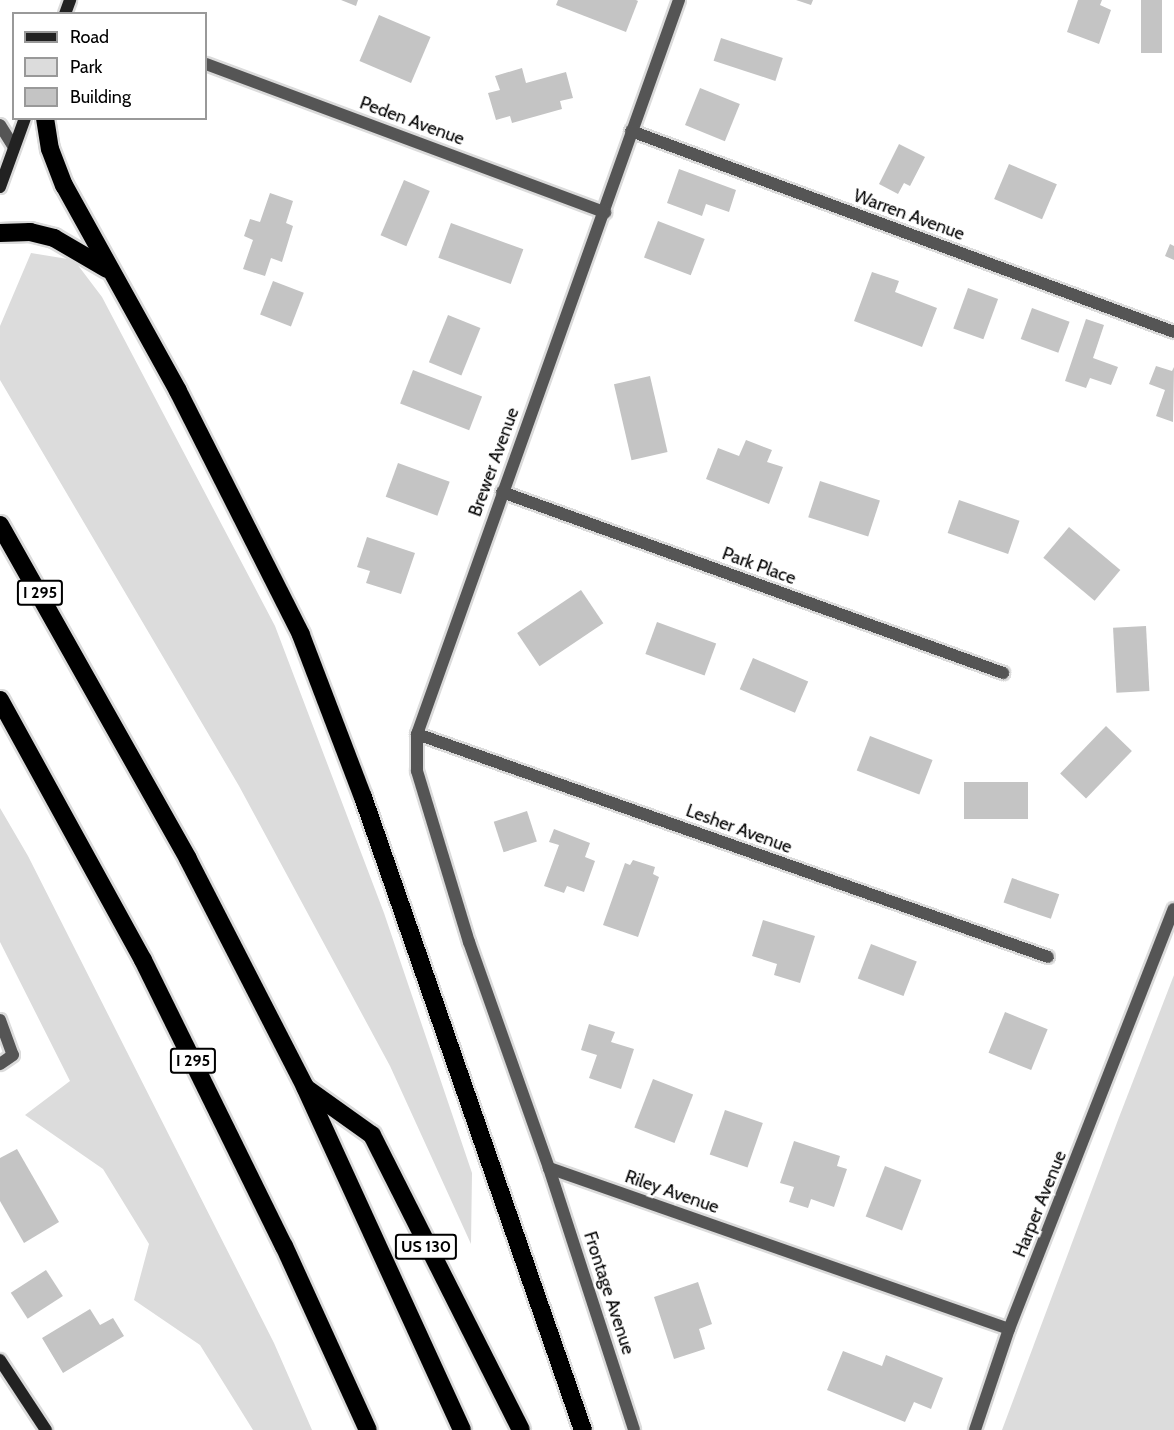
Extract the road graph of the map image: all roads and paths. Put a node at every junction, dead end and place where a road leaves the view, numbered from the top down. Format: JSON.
{"nodes":[{"id":1,"x":679,"y":0,"type":"edge"},
{"id":2,"x":207,"y":64,"type":"edge"},
{"id":3,"x":24,"y":120,"type":"edge"},
{"id":4,"x":45,"y":120,"type":"edge"},
{"id":5,"x":0,"y":125,"type":"edge"},
{"id":6,"x":631,"y":131,"type":"junction"},
{"id":7,"x":14,"y":147,"type":"junction"},
{"id":8,"x":0,"y":187,"type":"edge"},
{"id":9,"x":605,"y":212,"type":"junction"},
{"id":10,"x":0,"y":233,"type":"edge"},
{"id":11,"x":108,"y":270,"type":"junction"},
{"id":12,"x":1174,"y":332,"type":"edge"},
{"id":13,"x":502,"y":492,"type":"junction"},
{"id":14,"x":0,"y":525,"type":"edge"},
{"id":15,"x":1003,"y":673,"type":"dead end"},
{"id":16,"x":0,"y":700,"type":"edge"},
{"id":17,"x":417,"y":734,"type":"junction"},
{"id":18,"x":1174,"y":909,"type":"edge"},
{"id":19,"x":1048,"y":957,"type":"dead end"},
{"id":20,"x":0,"y":1020,"type":"edge"},
{"id":21,"x":0,"y":1064,"type":"edge"},
{"id":22,"x":305,"y":1087,"type":"junction"},
{"id":23,"x":549,"y":1168,"type":"junction"},
{"id":24,"x":1009,"y":1329,"type":"junction"},
{"id":25,"x":0,"y":1360,"type":"edge"},
{"id":26,"x":46,"y":1430,"type":"edge"},
{"id":27,"x":368,"y":1430,"type":"edge"},
{"id":28,"x":462,"y":1430,"type":"edge"},
{"id":29,"x":521,"y":1430,"type":"edge"},
{"id":30,"x":583,"y":1430,"type":"edge"},
{"id":31,"x":634,"y":1430,"type":"edge"},
{"id":32,"x":975,"y":1430,"type":"edge"}],
"edges":[{"from":1,"to":6,"type":"street","name":"Brewer Avenue"},
{"from":2,"to":9,"type":"street","name":"Peden Avenue"},
{"from":3,"to":7,"type":"main road"},
{"from":4,"to":11,"type":"highway"},
{"from":5,"to":7,"type":"street"},
{"from":6,"to":9,"type":"street","name":"Brewer Avenue"},
{"from":6,"to":12,"type":"street","name":"Warren Avenue"},
{"from":7,"to":8,"type":"main road"},
{"from":9,"to":13,"type":"street","name":"Brewer Avenue"},
{"from":10,"to":11,"type":"highway"},
{"from":11,"to":30,"type":"highway"},
{"from":13,"to":15,"type":"street","name":"Park Place"},
{"from":13,"to":17,"type":"street","name":"Brewer Avenue"},
{"from":14,"to":22,"type":"highway","number":"I 295"},
{"from":16,"to":27,"type":"highway","number":"I 295"},
{"from":17,"to":19,"type":"street","name":"Lesher Avenue"},
{"from":17,"to":23,"type":"street","name":"Brewer Avenue"},
{"from":18,"to":24,"type":"street","name":"Harper Avenue"},
{"from":20,"to":21,"type":"street"},
{"from":22,"to":28,"type":"highway","number":"I 295"},
{"from":22,"to":29,"type":"highway","number":"US 130"},
{"from":23,"to":24,"type":"street","name":"Riley Avenue"},
{"from":23,"to":31,"type":"street","name":"Frontage Avenue"},
{"from":24,"to":32,"type":"street","name":"Harper Avenue"},
{"from":25,"to":26,"type":"main road"}]}
